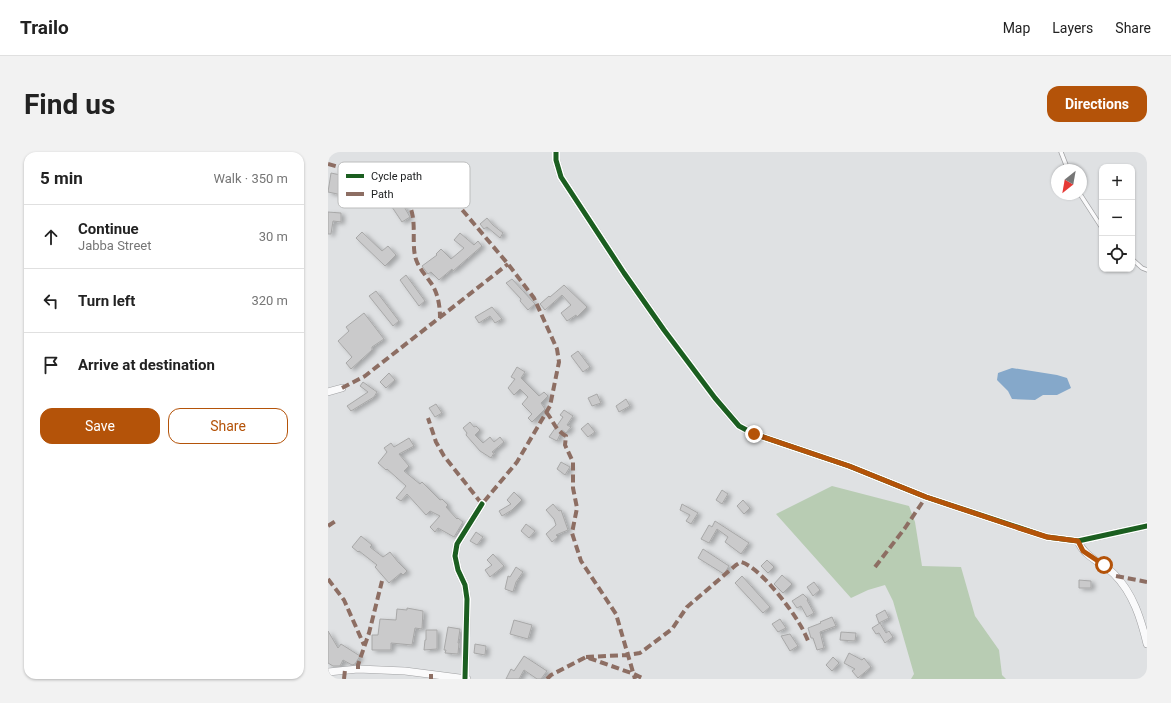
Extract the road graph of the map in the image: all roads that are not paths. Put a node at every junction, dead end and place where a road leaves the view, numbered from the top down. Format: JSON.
{"nodes":[{"id":1,"x":556,"y":152,"type":"edge"},
{"id":2,"x":1061,"y":152,"type":"edge"},
{"id":3,"x":1066,"y":164,"type":"edge"},
{"id":4,"x":1084,"y":200,"type":"edge"},
{"id":5,"x":1099,"y":223,"type":"edge"},
{"id":6,"x":1135,"y":262,"type":"edge"},
{"id":7,"x":1147,"y":270,"type":"edge"},
{"id":8,"x":342,"y":388,"type":"dead end"},
{"id":9,"x":328,"y":392,"type":"edge"},
{"id":10,"x":482,"y":504,"type":"dead end"},
{"id":11,"x":1147,"y":526,"type":"edge"},
{"id":12,"x":1078,"y":541,"type":"junction"},
{"id":13,"x":1147,"y":644,"type":"edge"},
{"id":14,"x":328,"y":672,"type":"edge"},
{"id":15,"x":466,"y":679,"type":"edge"}],
"edges":[{"from":1,"to":12,"type":"street"},
{"from":2,"to":3,"type":"lane"},
{"from":4,"to":5,"type":"lane"},
{"from":6,"to":7,"type":"lane"},
{"from":8,"to":9,"type":"street"},
{"from":10,"to":15,"type":"street"},
{"from":11,"to":12,"type":"street"},
{"from":12,"to":13,"type":"street"},
{"from":14,"to":15,"type":"street"}]}
